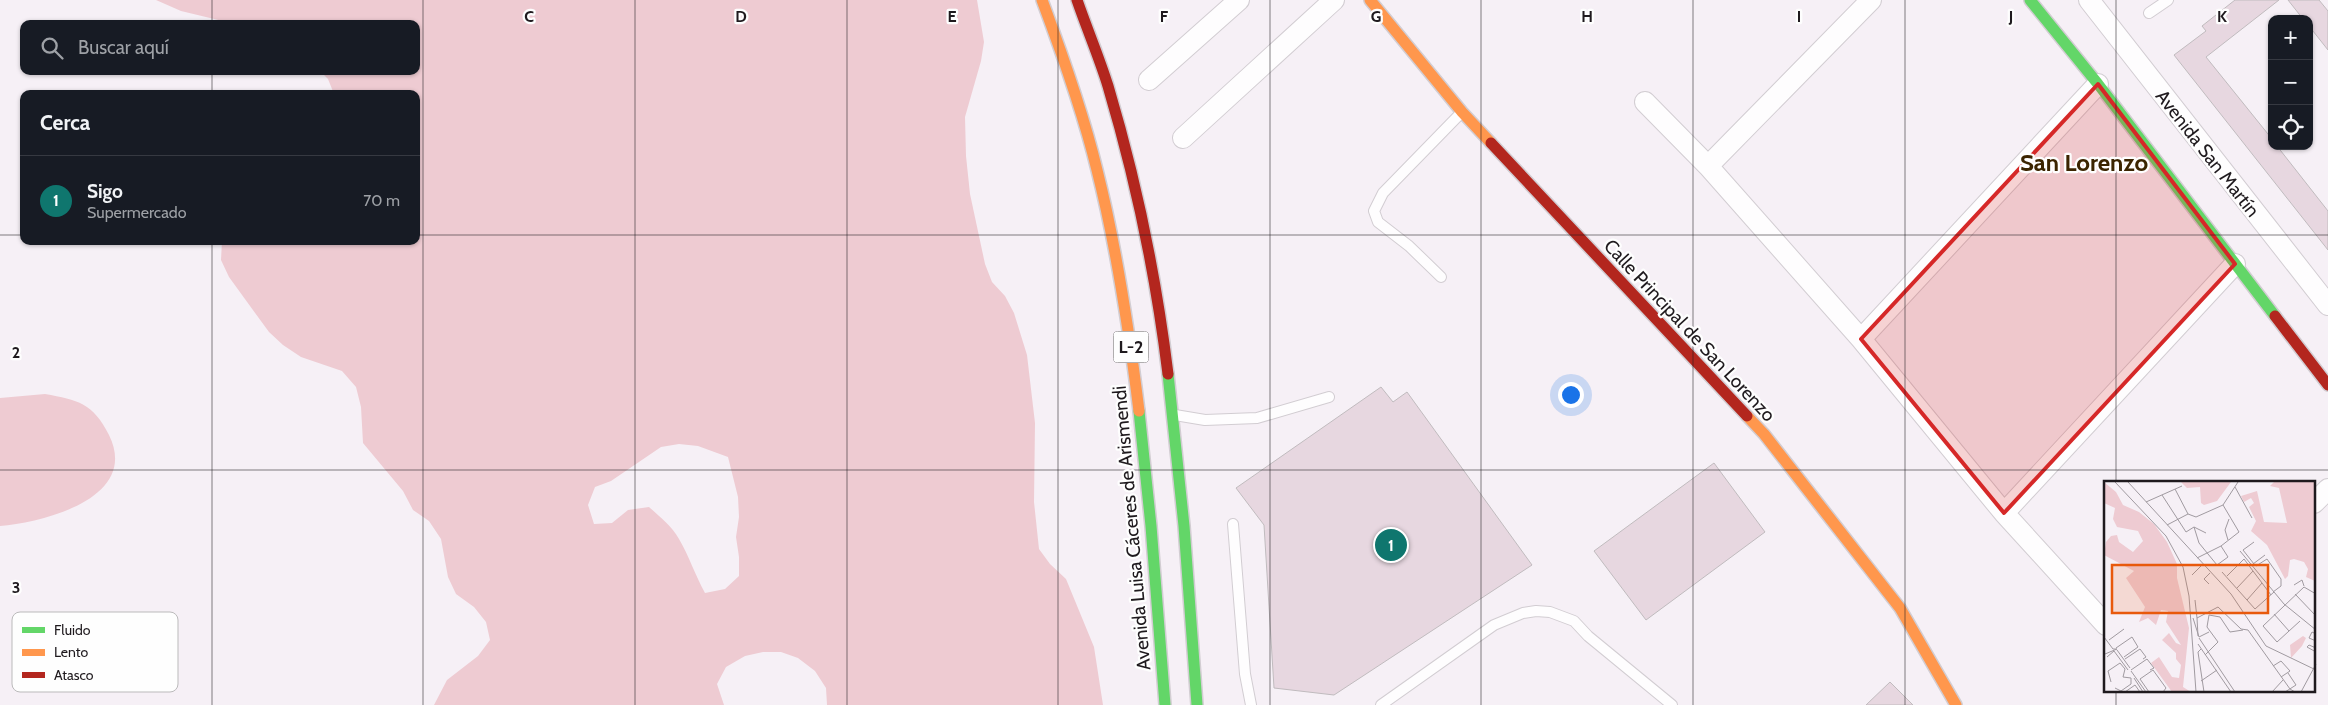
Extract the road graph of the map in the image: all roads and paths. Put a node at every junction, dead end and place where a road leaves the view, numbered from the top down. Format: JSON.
{"nodes":[{"id":1,"x":1042,"y":0,"type":"edge"},
{"id":2,"x":1078,"y":0,"type":"edge"},
{"id":3,"x":1238,"y":0,"type":"edge"},
{"id":4,"x":1334,"y":0,"type":"edge"},
{"id":5,"x":1370,"y":0,"type":"edge"},
{"id":6,"x":1871,"y":0,"type":"edge"},
{"id":7,"x":2030,"y":0,"type":"edge"},
{"id":8,"x":2088,"y":0,"type":"edge"},
{"id":9,"x":2168,"y":0,"type":"edge"},
{"id":10,"x":2149,"y":13,"type":"dead end"},
{"id":11,"x":1149,"y":80,"type":"dead end"},
{"id":12,"x":2098,"y":84,"type":"junction"},
{"id":13,"x":1645,"y":102,"type":"dead end"},
{"id":14,"x":1462,"y":112,"type":"junction"},
{"id":15,"x":1183,"y":138,"type":"dead end"},
{"id":16,"x":1708,"y":166,"type":"junction"},
{"id":17,"x":2235,"y":264,"type":"junction"},
{"id":18,"x":1441,"y":277,"type":"dead end"},
{"id":19,"x":2328,"y":305,"type":"edge"},
{"id":20,"x":1861,"y":339,"type":"junction"},
{"id":21,"x":2328,"y":385,"type":"edge"},
{"id":22,"x":1328,"y":398,"type":"dead end"},
{"id":23,"x":1171,"y":414,"type":"junction"},
{"id":24,"x":2328,"y":489,"type":"edge"},
{"id":25,"x":2316,"y":501,"type":"edge"},
{"id":26,"x":2004,"y":513,"type":"junction"},
{"id":27,"x":1233,"y":524,"type":"dead end"},
{"id":28,"x":2104,"y":624,"type":"edge"},
{"id":29,"x":1165,"y":705,"type":"edge"},
{"id":30,"x":1198,"y":705,"type":"edge"},
{"id":31,"x":1250,"y":705,"type":"edge"},
{"id":32,"x":1381,"y":705,"type":"edge"},
{"id":33,"x":1672,"y":705,"type":"edge"},
{"id":34,"x":1956,"y":705,"type":"edge"}],
"edges":[{"from":1,"to":29,"type":"main road","name":"Avenida Luisa Cáceres de Arismendi","number":"L-2"},
{"from":2,"to":23,"type":"main road","number":"L-2"},
{"from":3,"to":11,"type":"street"},
{"from":4,"to":15,"type":"street"},
{"from":5,"to":14,"type":"main road","name":"Calle Principal de San Lorenzo"},
{"from":6,"to":16,"type":"street"},
{"from":7,"to":12,"type":"main road"},
{"from":8,"to":19,"type":"street","name":"Avenida San Martín"},
{"from":9,"to":10,"type":"lane"},
{"from":12,"to":17,"type":"main road"},
{"from":12,"to":20,"type":"street"},
{"from":13,"to":16,"type":"street"},
{"from":14,"to":18,"type":"lane"},
{"from":14,"to":34,"type":"main road","name":"Calle Principal de San Lorenzo"},
{"from":16,"to":20,"type":"street"},
{"from":17,"to":21,"type":"main road"},
{"from":17,"to":26,"type":"street"},
{"from":20,"to":26,"type":"street"},
{"from":22,"to":23,"type":"lane"},
{"from":23,"to":30,"type":"main road","number":"L-2"},
{"from":24,"to":25,"type":"street"},
{"from":26,"to":28,"type":"street"},
{"from":27,"to":31,"type":"lane"},
{"from":32,"to":33,"type":"lane"}]}
